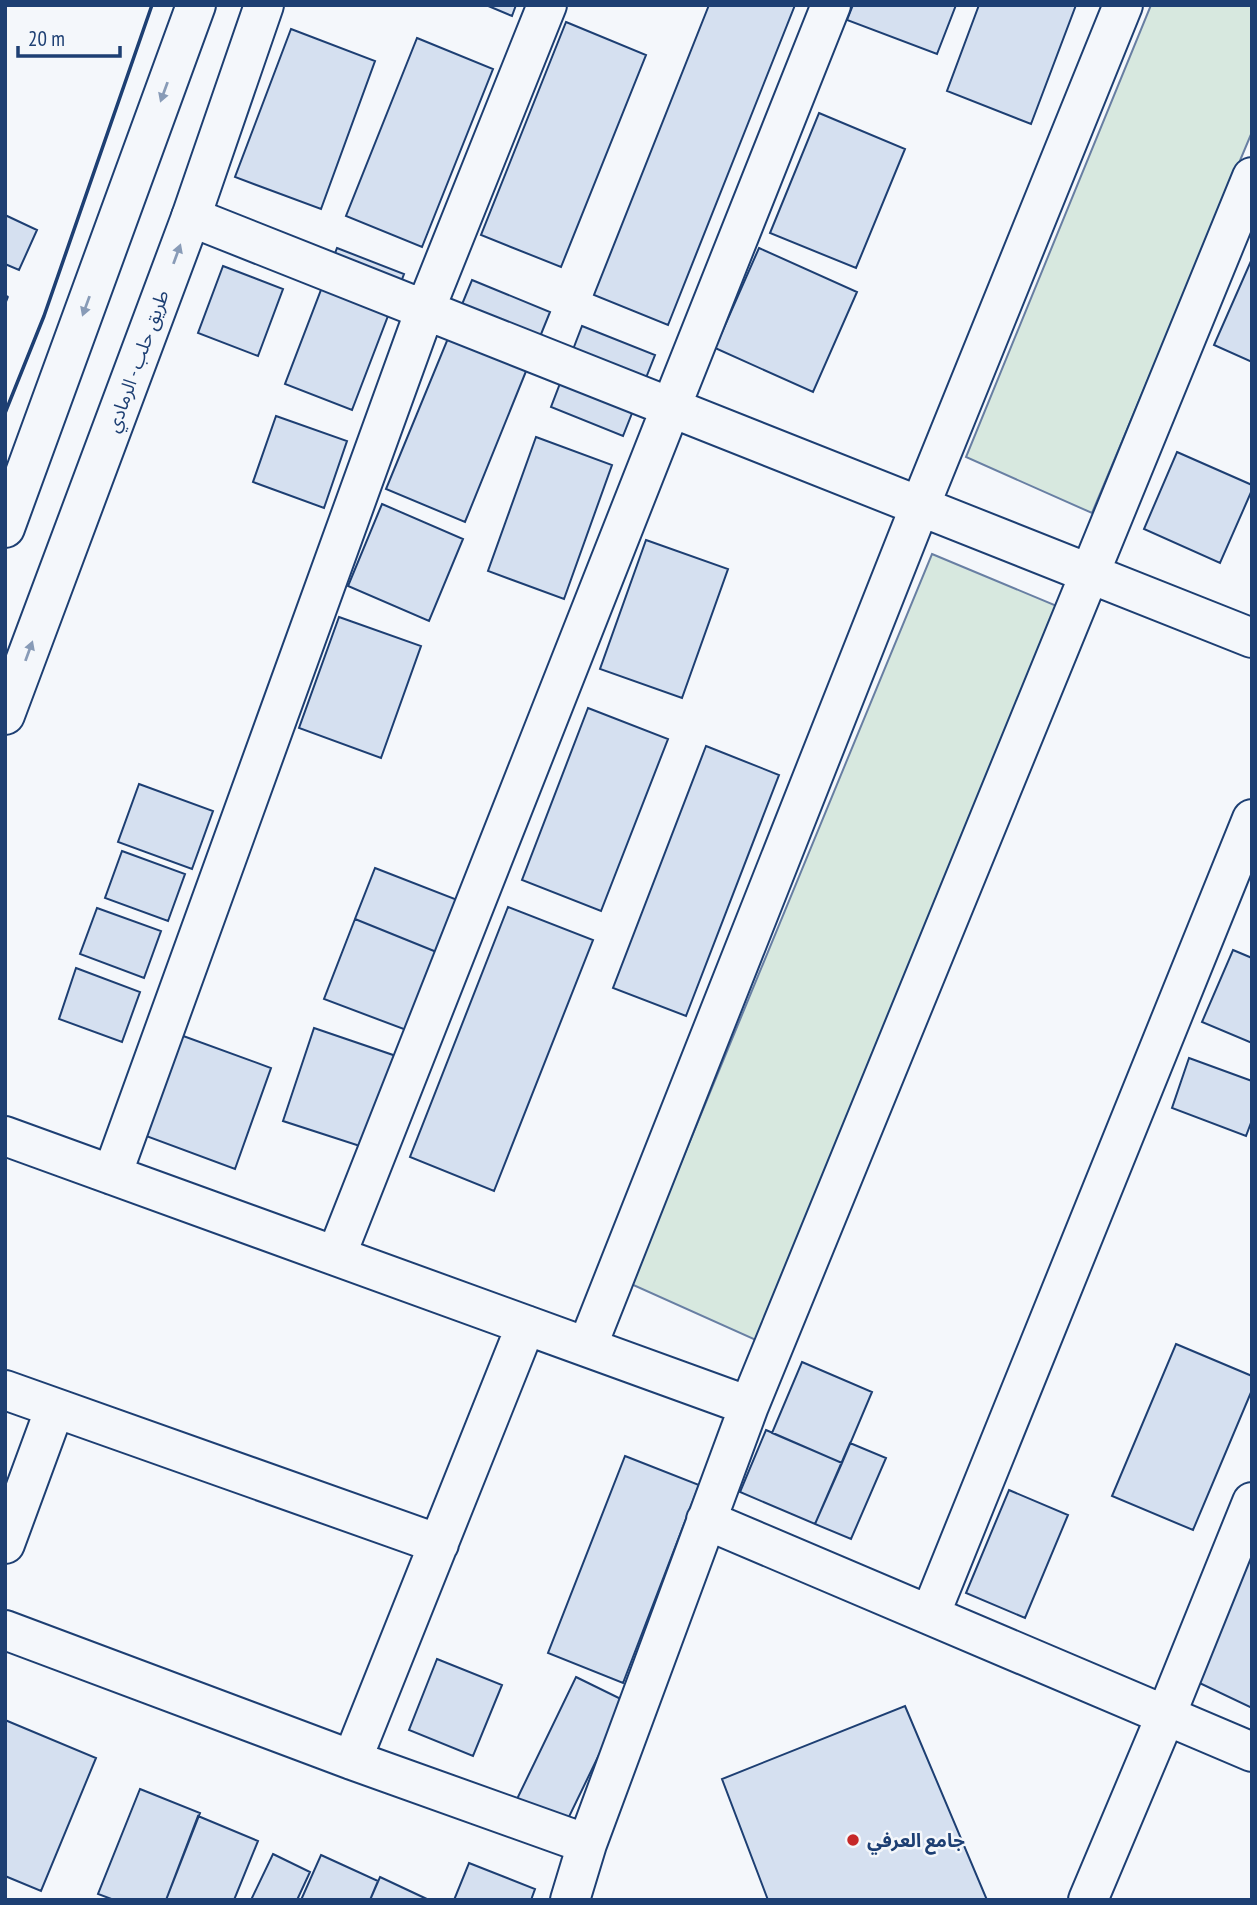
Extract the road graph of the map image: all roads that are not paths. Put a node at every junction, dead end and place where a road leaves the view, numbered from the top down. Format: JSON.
{"nodes":[{"id":1,"x":196,"y":5,"type":"edge"},
{"id":2,"x":264,"y":5,"type":"edge"},
{"id":3,"x":547,"y":5,"type":"edge"},
{"id":4,"x":831,"y":5,"type":"edge"},
{"id":5,"x":1123,"y":5,"type":"edge"},
{"id":6,"x":1252,"y":177,"type":"edge"},
{"id":7,"x":191,"y":217,"type":"junction"},
{"id":8,"x":425,"y":310,"type":"junction"},
{"id":9,"x":671,"y":407,"type":"junction"},
{"id":10,"x":920,"y":506,"type":"junction"},
{"id":11,"x":5,"y":528,"type":"edge"},
{"id":12,"x":1090,"y":574,"type":"junction"},
{"id":13,"x":1252,"y":638,"type":"edge"},
{"id":14,"x":5,"y":715,"type":"edge"},
{"id":15,"x":1252,"y":819,"type":"edge"},
{"id":16,"x":5,"y":1136,"type":"edge"},
{"id":17,"x":112,"y":1175,"type":"junction"},
{"id":18,"x":336,"y":1256,"type":"junction"},
{"id":19,"x":526,"y":1325,"type":"junction"},
{"id":20,"x":587,"y":1347,"type":"junction"},
{"id":21,"x":5,"y":1390,"type":"edge"},
{"id":22,"x":749,"y":1406,"type":"junction"},
{"id":23,"x":55,"y":1408,"type":"junction"},
{"id":24,"x":1252,"y":1502,"type":"edge"},
{"id":25,"x":706,"y":1520,"type":"junction"},
{"id":26,"x":5,"y":1544,"type":"edge"},
{"id":27,"x":439,"y":1544,"type":"junction"},
{"id":28,"x":930,"y":1615,"type":"junction"},
{"id":29,"x":5,"y":1630,"type":"edge"},
{"id":30,"x":1166,"y":1715,"type":"junction"},
{"id":31,"x":1252,"y":1752,"type":"edge"},
{"id":32,"x":352,"y":1760,"type":"junction"},
{"id":33,"x":587,"y":1844,"type":"junction"},
{"id":34,"x":570,"y":1900,"type":"edge"},
{"id":35,"x":1088,"y":1900,"type":"edge"}],
"edges":[{"from":1,"to":11,"type":"main road","one_way":true},
{"from":2,"to":7,"type":"main road","name":"طريق حلب - الرمادي"},
{"from":3,"to":8,"type":"main road"},
{"from":4,"to":9,"type":"main road"},
{"from":5,"to":10,"type":"main road"},
{"from":6,"to":12,"type":"main road"},
{"from":7,"to":8,"type":"main road"},
{"from":14,"to":7,"type":"main road","name":"طريق حلب - الرمادي","one_way":true},
{"from":8,"to":9,"type":"main road"},
{"from":8,"to":17,"type":"main road"},
{"from":9,"to":10,"type":"main road"},
{"from":9,"to":18,"type":"main road"},
{"from":10,"to":12,"type":"main road"},
{"from":10,"to":20,"type":"main road"},
{"from":12,"to":13,"type":"main road"},
{"from":12,"to":22,"type":"main road"},
{"from":15,"to":28,"type":"main road"},
{"from":16,"to":17,"type":"main road"},
{"from":17,"to":18,"type":"main road"},
{"from":18,"to":19,"type":"main road"},
{"from":19,"to":20,"type":"main road"},
{"from":19,"to":27,"type":"main road"},
{"from":20,"to":22,"type":"main road"},
{"from":21,"to":23,"type":"main road"},
{"from":22,"to":25,"type":"main road"},
{"from":23,"to":26,"type":"main road"},
{"from":23,"to":27,"type":"main road"},
{"from":24,"to":30,"type":"main road"},
{"from":25,"to":28,"type":"main road"},
{"from":25,"to":33,"type":"main road"},
{"from":27,"to":32,"type":"main road"},
{"from":28,"to":30,"type":"main road"},
{"from":29,"to":32,"type":"main road"},
{"from":30,"to":31,"type":"main road"},
{"from":30,"to":35,"type":"main road"},
{"from":32,"to":33,"type":"main road"},
{"from":33,"to":34,"type":"main road"}]}
